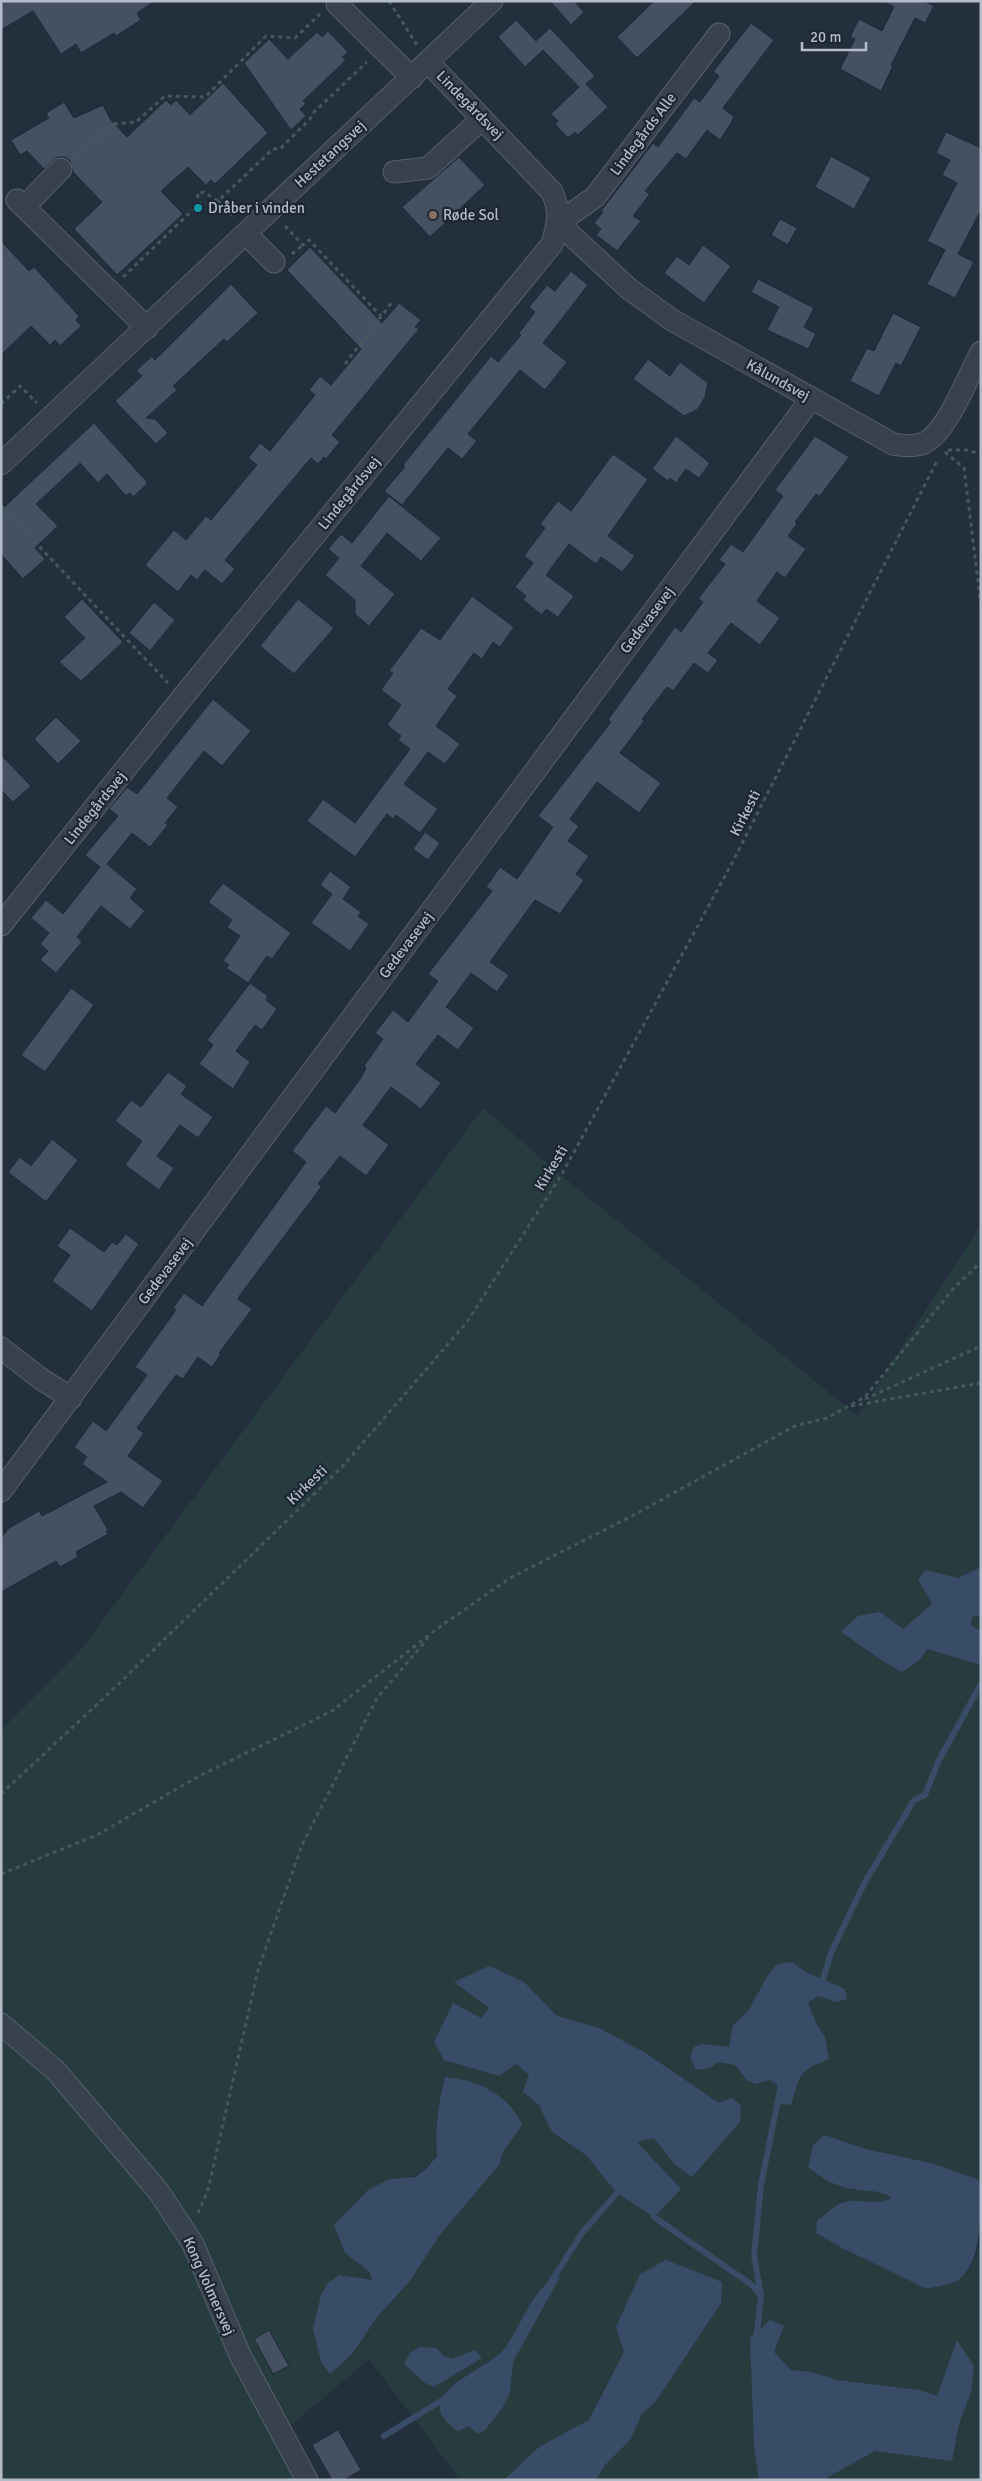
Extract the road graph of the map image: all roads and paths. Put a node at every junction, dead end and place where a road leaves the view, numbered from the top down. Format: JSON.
{"nodes":[{"id":1,"x":389,"y":1,"type":"edge"},
{"id":2,"x":492,"y":1,"type":"edge"},
{"id":3,"x":337,"y":4,"type":"joint"},
{"id":4,"x":719,"y":34,"type":"dead end"},
{"id":5,"x":382,"y":48,"type":"junction"},
{"id":6,"x":428,"y":62,"type":"junction"},
{"id":7,"x":412,"y":78,"type":"junction"},
{"id":8,"x":482,"y":119,"type":"junction"},
{"id":9,"x":61,"y":169,"type":"joint"},
{"id":10,"x":394,"y":172,"type":"dead end"},
{"id":11,"x":270,"y":211,"type":"junction"},
{"id":12,"x":558,"y":223,"type":"junction"},
{"id":13,"x":246,"y":234,"type":"junction"},
{"id":14,"x":274,"y":262,"type":"dead end"},
{"id":15,"x":108,"y":290,"type":"junction"},
{"id":16,"x":392,"y":302,"type":"dead end"},
{"id":17,"x":381,"y":316,"type":"junction"},
{"id":18,"x":146,"y":328,"type":"junction"},
{"id":19,"x":981,"y":352,"type":"edge"},
{"id":20,"x":345,"y":364,"type":"dead end"},
{"id":21,"x":811,"y":399,"type":"junction"},
{"id":22,"x":1,"y":404,"type":"edge"},
{"id":23,"x":51,"y":417,"type":"junction"},
{"id":24,"x":943,"y":450,"type":"junction"},
{"id":25,"x":981,"y":454,"type":"edge"},
{"id":26,"x":1,"y":464,"type":"edge"},
{"id":27,"x":1,"y":506,"type":"edge"},
{"id":28,"x":981,"y":605,"type":"edge"},
{"id":29,"x":182,"y":698,"type":"junction"},
{"id":30,"x":1,"y":925,"type":"edge"},
{"id":31,"x":981,"y":1262,"type":"edge"},
{"id":32,"x":981,"y":1346,"type":"edge"},
{"id":33,"x":1,"y":1348,"type":"edge"},
{"id":34,"x":981,"y":1383,"type":"edge"},
{"id":35,"x":71,"y":1398,"type":"junction"},
{"id":36,"x":848,"y":1406,"type":"junction"},
{"id":37,"x":1,"y":1491,"type":"edge"},
{"id":38,"x":434,"y":1631,"type":"junction"},
{"id":39,"x":1,"y":1794,"type":"edge"},
{"id":40,"x":1,"y":1874,"type":"edge"},
{"id":41,"x":1,"y":2024,"type":"edge"},
{"id":42,"x":188,"y":2237,"type":"junction"},
{"id":43,"x":307,"y":2480,"type":"edge"}],
"edges":[{"from":1,"to":6,"type":"path"},
{"from":2,"to":6,"type":"street","name":"Hestetangsvej"},
{"from":3,"to":5,"type":"street"},
{"from":3,"to":9,"type":"path"},
{"from":4,"to":12,"type":"street","name":"Lindegårds Alle"},
{"from":5,"to":7,"type":"street"},
{"from":5,"to":15,"type":"path"},
{"from":6,"to":7,"type":"street","name":"Hestetangsvej"},
{"from":6,"to":8,"type":"street","name":"Lindegårdsvej"},
{"from":7,"to":11,"type":"street","name":"Hestetangsvej"},
{"from":8,"to":10,"type":"street"},
{"from":8,"to":12,"type":"street","name":"Lindegårdsvej"},
{"from":9,"to":15,"type":"street"},
{"from":11,"to":13,"type":"street","name":"Hestetangsvej"},
{"from":11,"to":17,"type":"path"},
{"from":12,"to":21,"type":"street","name":"Kålundsvej"},
{"from":12,"to":29,"type":"street","name":"Lindegårdsvej"},
{"from":13,"to":14,"type":"street"},
{"from":13,"to":18,"type":"street","name":"Hestetangsvej"},
{"from":15,"to":18,"type":"street"},
{"from":16,"to":17,"type":"path"},
{"from":17,"to":20,"type":"path"},
{"from":18,"to":23,"type":"street","name":"Hestetangsvej"},
{"from":19,"to":21,"type":"street","name":"Kålundsvej"},
{"from":21,"to":35,"type":"street","name":"Gedevasevej"},
{"from":22,"to":23,"type":"path"},
{"from":23,"to":26,"type":"street","name":"Hestetangsvej"},
{"from":24,"to":25,"type":"path"},
{"from":24,"to":28,"type":"path"},
{"from":24,"to":39,"type":"path","name":"Kirkesti"},
{"from":27,"to":29,"type":"path"},
{"from":29,"to":30,"type":"street","name":"Lindegårdsvej"},
{"from":31,"to":36,"type":"path"},
{"from":32,"to":36,"type":"path"},
{"from":33,"to":35,"type":"street"},
{"from":34,"to":36,"type":"path"},
{"from":35,"to":37,"type":"street","name":"Gedevasevej"},
{"from":36,"to":38,"type":"path"},
{"from":38,"to":40,"type":"path"},
{"from":38,"to":42,"type":"path"},
{"from":41,"to":42,"type":"street","name":"Kong Volmersvej"},
{"from":42,"to":43,"type":"street","name":"Kong Volmersvej"}]}
